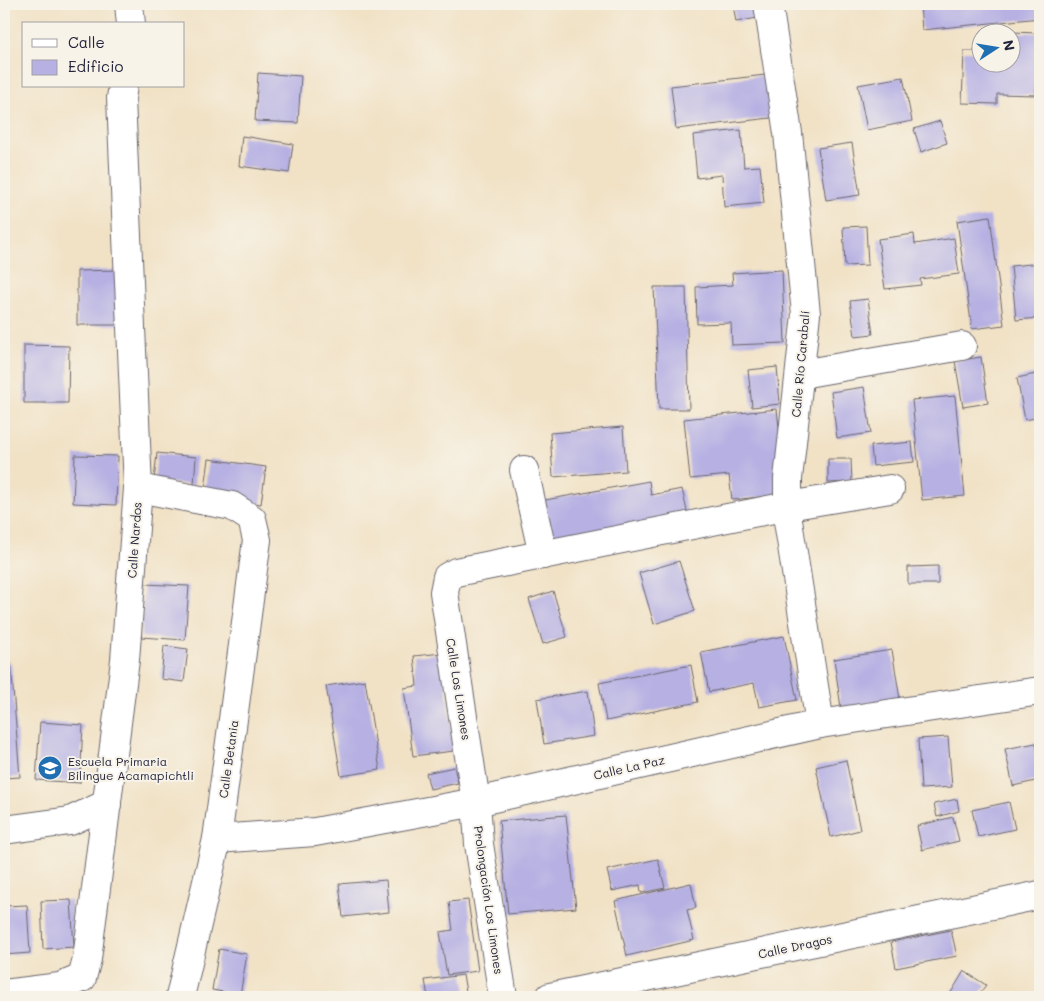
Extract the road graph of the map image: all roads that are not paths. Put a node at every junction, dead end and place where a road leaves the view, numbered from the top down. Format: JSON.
{"nodes":[{"id":1,"x":129,"y":4,"type":"edge"},
{"id":2,"x":768,"y":4,"type":"edge"},
{"id":3,"x":131,"y":22,"type":"edge"},
{"id":4,"x":122,"y":92,"type":"edge"},
{"id":5,"x":962,"y":346,"type":"dead end"},
{"id":6,"x":801,"y":374,"type":"junction"},
{"id":7,"x":524,"y":470,"type":"dead end"},
{"id":8,"x":138,"y":488,"type":"junction"},
{"id":9,"x":890,"y":489,"type":"dead end"},
{"id":10,"x":788,"y":506,"type":"junction"},
{"id":11,"x":543,"y":555,"type":"junction"},
{"id":12,"x":1040,"y":692,"type":"edge"},
{"id":13,"x":820,"y":724,"type":"junction"},
{"id":14,"x":476,"y":802,"type":"junction"},
{"id":15,"x":108,"y":804,"type":"junction"},
{"id":16,"x":4,"y":830,"type":"edge"},
{"id":17,"x":217,"y":839,"type":"junction"},
{"id":18,"x":1040,"y":895,"type":"edge"},
{"id":19,"x":4,"y":994,"type":"edge"},
{"id":20,"x":180,"y":997,"type":"edge"},
{"id":21,"x":503,"y":997,"type":"edge"},
{"id":22,"x":550,"y":997,"type":"edge"}],
"edges":[{"from":1,"to":3,"type":"street"},
{"from":2,"to":6,"type":"street","name":"Calle Río Carabalí"},
{"from":4,"to":8,"type":"street","name":"Calle Nardos"},
{"from":5,"to":6,"type":"street"},
{"from":6,"to":10,"type":"street","name":"Calle Río Carabalí"},
{"from":7,"to":11,"type":"street"},
{"from":8,"to":15,"type":"street","name":"Calle Nardos"},
{"from":8,"to":17,"type":"street","name":"Calle Betania"},
{"from":9,"to":10,"type":"street"},
{"from":10,"to":11,"type":"street"},
{"from":10,"to":13,"type":"street","name":"Calle Río Carabalí"},
{"from":11,"to":14,"type":"street","name":"Calle Los Limones"},
{"from":12,"to":13,"type":"street","name":"Calle La Paz"},
{"from":13,"to":14,"type":"street","name":"Calle La Paz"},
{"from":14,"to":17,"type":"street","name":"Calle La Paz"},
{"from":14,"to":21,"type":"street","name":"Prolongación Los Limones"},
{"from":15,"to":16,"type":"street"},
{"from":15,"to":19,"type":"street","name":"Calle Nardos"},
{"from":17,"to":20,"type":"street","name":"Calle Betania"},
{"from":18,"to":22,"type":"street","name":"Calle Dragos"}]}
